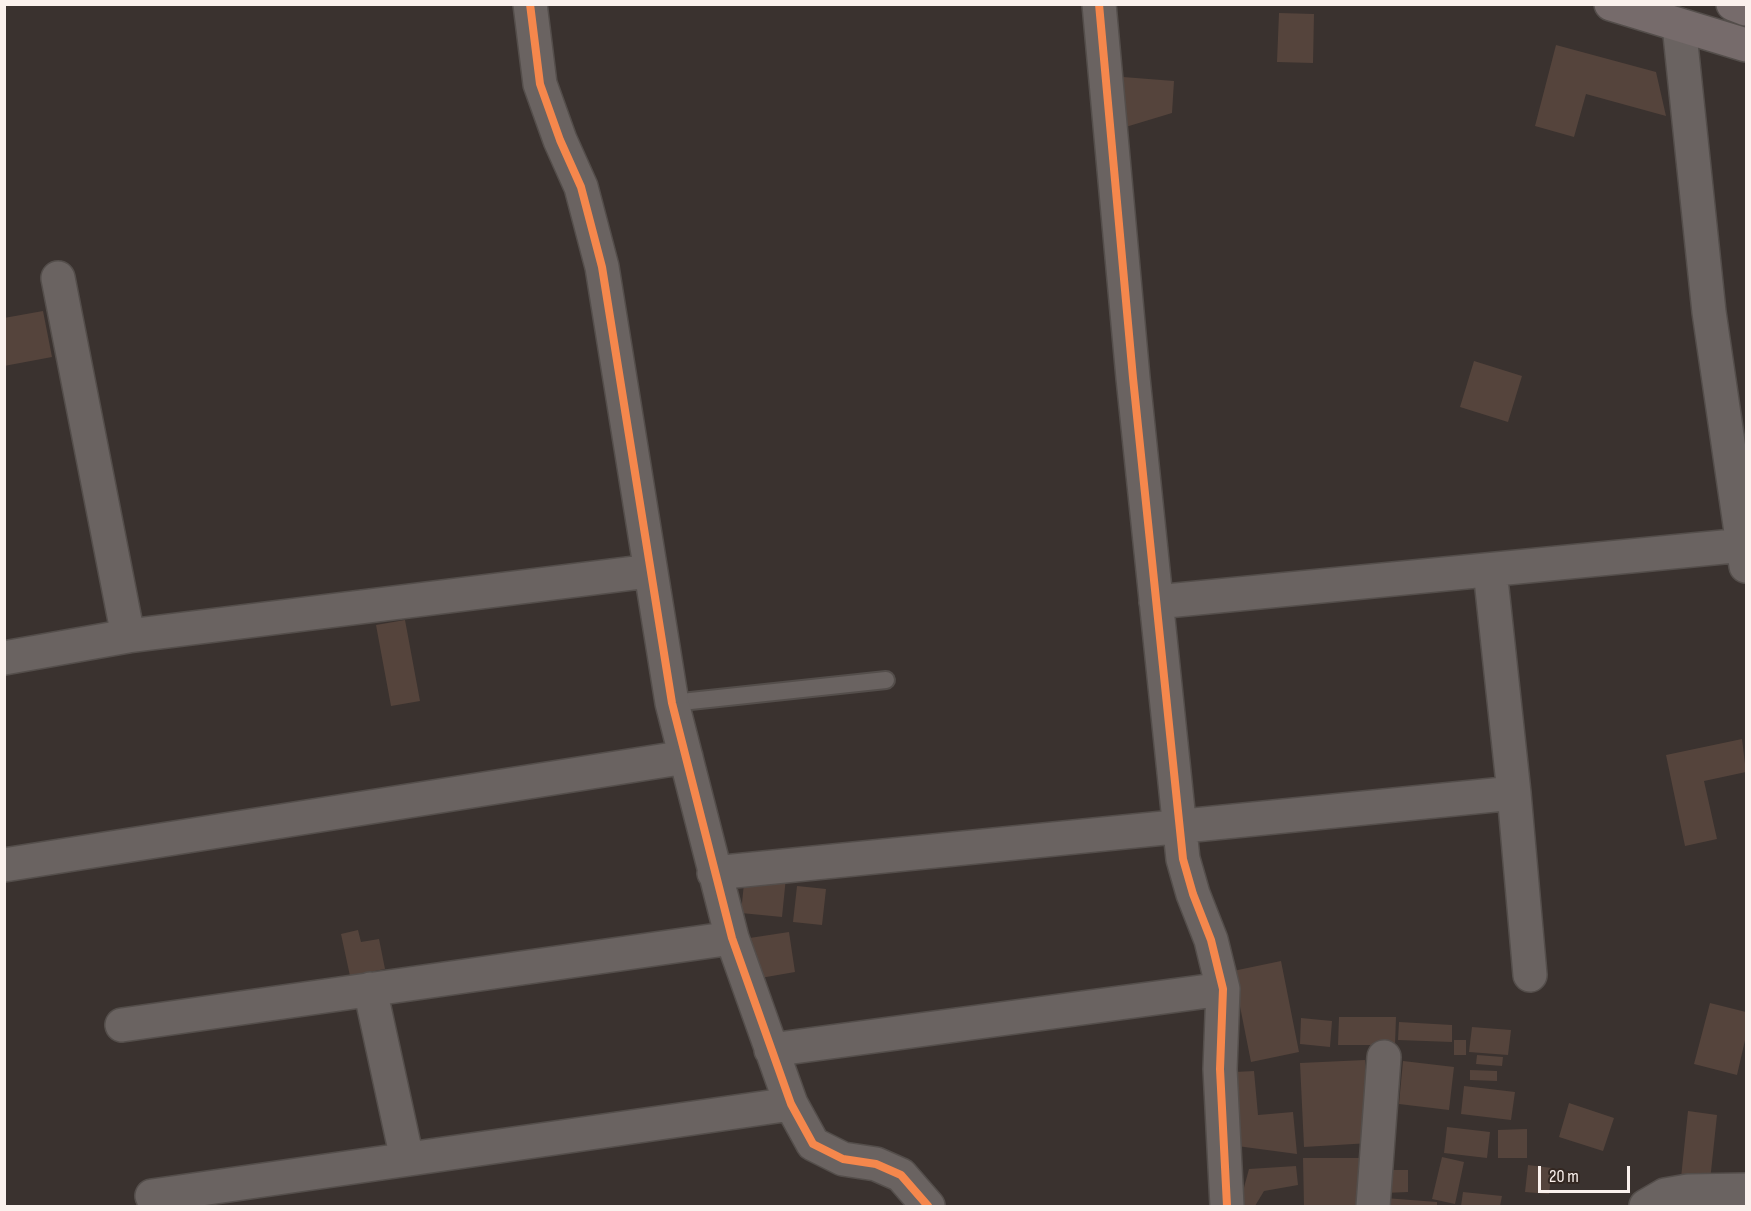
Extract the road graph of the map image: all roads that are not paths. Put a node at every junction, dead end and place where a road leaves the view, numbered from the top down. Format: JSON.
{"nodes":[{"id":1,"x":530,"y":4,"type":"edge"},
{"id":2,"x":1100,"y":4,"type":"edge"},
{"id":3,"x":1611,"y":4,"type":"edge"},
{"id":4,"x":1733,"y":4,"type":"edge"},
{"id":5,"x":1746,"y":9,"type":"edge"},
{"id":6,"x":1679,"y":25,"type":"junction"},
{"id":7,"x":1746,"y":45,"type":"edge"},
{"id":8,"x":58,"y":278,"type":"dead end"},
{"id":9,"x":1745,"y":555,"type":"edge"},
{"id":10,"x":1490,"y":570,"type":"junction"},
{"id":11,"x":650,"y":571,"type":"junction"},
{"id":12,"x":1156,"y":602,"type":"junction"},
{"id":13,"x":128,"y":636,"type":"junction"},
{"id":14,"x":4,"y":658,"type":"edge"},
{"id":15,"x":886,"y":680,"type":"dead end"},
{"id":16,"x":672,"y":703,"type":"junction"},
{"id":17,"x":686,"y":757,"type":"junction"},
{"id":18,"x":1514,"y":793,"type":"junction"},
{"id":19,"x":1179,"y":825,"type":"junction"},
{"id":20,"x":4,"y":864,"type":"edge"},
{"id":21,"x":714,"y":873,"type":"junction"},
{"id":22,"x":732,"y":938,"type":"junction"},
{"id":23,"x":1530,"y":975,"type":"dead end"},
{"id":24,"x":370,"y":989,"type":"junction"},
{"id":25,"x":1223,"y":989,"type":"junction"},
{"id":26,"x":122,"y":1025,"type":"dead end"},
{"id":27,"x":771,"y":1050,"type":"junction"},
{"id":28,"x":1384,"y":1057,"type":"dead end"},
{"id":29,"x":790,"y":1104,"type":"junction"},
{"id":30,"x":407,"y":1159,"type":"junction"},
{"id":31,"x":1746,"y":1190,"type":"edge"},
{"id":32,"x":152,"y":1196,"type":"dead end"},
{"id":33,"x":928,"y":1206,"type":"edge"},
{"id":34,"x":1227,"y":1206,"type":"edge"},
{"id":35,"x":1373,"y":1206,"type":"edge"},
{"id":36,"x":1646,"y":1206,"type":"edge"}],
"edges":[{"from":1,"to":11,"type":"street"},
{"from":2,"to":12,"type":"street"},
{"from":3,"to":6,"type":"highway"},
{"from":4,"to":5,"type":"highway"},
{"from":6,"to":7,"type":"highway"},
{"from":6,"to":9,"type":"street"},
{"from":8,"to":13,"type":"street"},
{"from":9,"to":10,"type":"street"},
{"from":10,"to":12,"type":"street"},
{"from":10,"to":18,"type":"street"},
{"from":11,"to":13,"type":"street"},
{"from":11,"to":16,"type":"street"},
{"from":12,"to":19,"type":"street"},
{"from":13,"to":14,"type":"street"},
{"from":15,"to":16,"type":"lane"},
{"from":16,"to":17,"type":"street"},
{"from":17,"to":20,"type":"street"},
{"from":17,"to":21,"type":"street"},
{"from":18,"to":19,"type":"street"},
{"from":18,"to":23,"type":"street"},
{"from":19,"to":21,"type":"street"},
{"from":19,"to":25,"type":"street"},
{"from":21,"to":22,"type":"street"},
{"from":22,"to":24,"type":"street"},
{"from":22,"to":27,"type":"street"},
{"from":24,"to":26,"type":"street"},
{"from":24,"to":30,"type":"street"},
{"from":25,"to":27,"type":"street"},
{"from":25,"to":34,"type":"street"},
{"from":27,"to":29,"type":"street"},
{"from":28,"to":35,"type":"street"},
{"from":29,"to":30,"type":"street"},
{"from":29,"to":33,"type":"street"},
{"from":30,"to":32,"type":"street"},
{"from":31,"to":36,"type":"street"}]}
